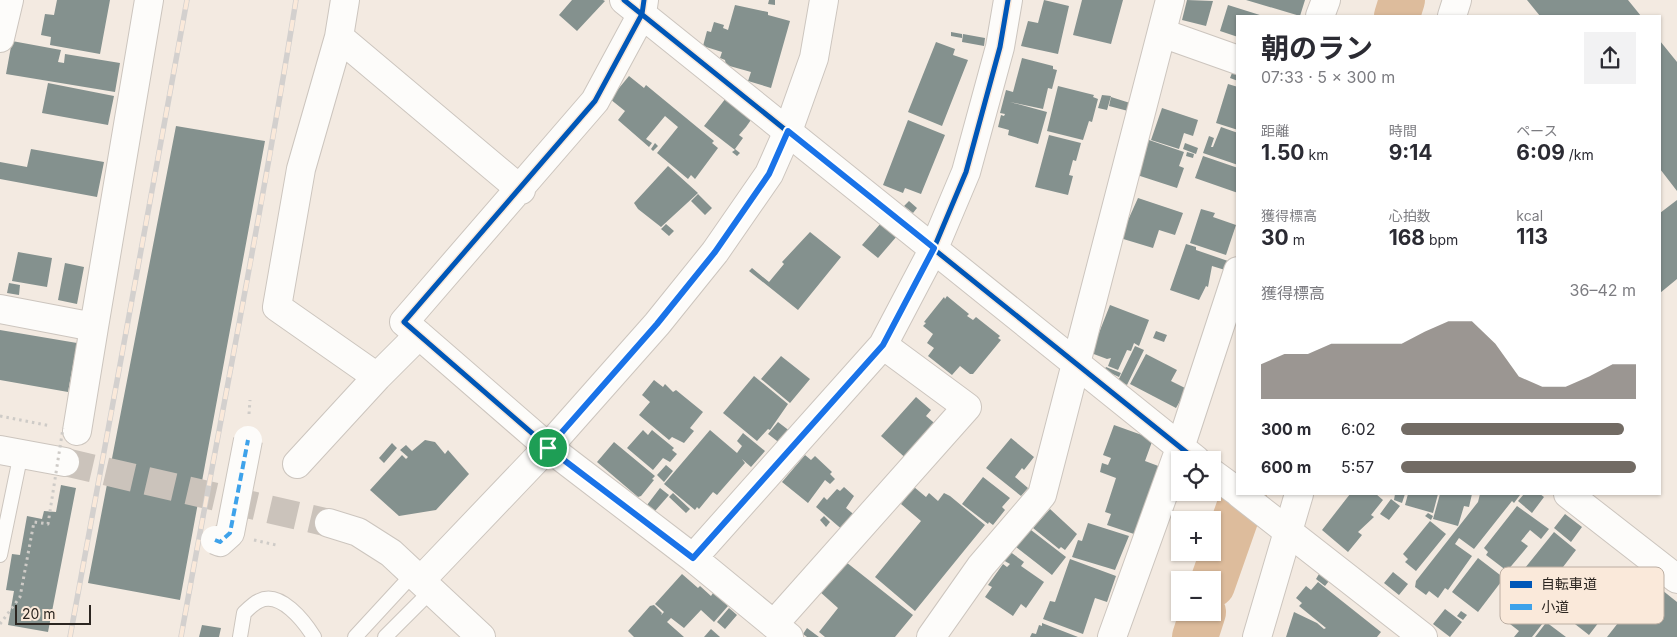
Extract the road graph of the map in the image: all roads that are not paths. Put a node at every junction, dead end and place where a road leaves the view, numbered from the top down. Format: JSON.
{"nodes":[{"id":1,"x":9,"y":0,"type":"edge"},
{"id":2,"x":149,"y":0,"type":"edge"},
{"id":3,"x":345,"y":0,"type":"edge"},
{"id":4,"x":824,"y":0,"type":"edge"},
{"id":5,"x":1008,"y":0,"type":"edge"},
{"id":6,"x":1170,"y":0,"type":"edge"},
{"id":7,"x":1326,"y":0,"type":"edge"},
{"id":8,"x":1457,"y":0,"type":"edge"},
{"id":9,"x":637,"y":5,"type":"edge"},
{"id":10,"x":1320,"y":15,"type":"edge"},
{"id":11,"x":1452,"y":15,"type":"edge"},
{"id":12,"x":1162,"y":33,"type":"junction"},
{"id":13,"x":339,"y":37,"type":"junction"},
{"id":14,"x":0,"y":38,"type":"edge"},
{"id":15,"x":1236,"y":59,"type":"edge"},
{"id":16,"x":788,"y":131,"type":"junction"},
{"id":17,"x":521,"y":190,"type":"junction"},
{"id":18,"x":934,"y":248,"type":"junction"},
{"id":19,"x":1236,"y":278,"type":"edge"},
{"id":20,"x":0,"y":309,"type":"edge"},
{"id":21,"x":94,"y":328,"type":"junction"},
{"id":22,"x":419,"y":335,"type":"junction"},
{"id":23,"x":883,"y":345,"type":"junction"},
{"id":24,"x":1077,"y":363,"type":"junction"},
{"id":25,"x":377,"y":376,"type":"junction"},
{"id":26,"x":70,"y":429,"type":"road end"},
{"id":27,"x":248,"y":440,"type":"dead end"},
{"id":28,"x":548,"y":448,"type":"junction"},
{"id":29,"x":1184,"y":451,"type":"edge"},
{"id":30,"x":1189,"y":451,"type":"edge"},
{"id":31,"x":10,"y":452,"type":"edge"},
{"id":32,"x":65,"y":462,"type":"tunnel mouth"},
{"id":33,"x":297,"y":464,"type":"dead end"},
{"id":34,"x":1221,"y":480,"type":"edge"},
{"id":35,"x":1236,"y":491,"type":"edge"},
{"id":36,"x":1171,"y":495,"type":"edge"},
{"id":37,"x":1242,"y":495,"type":"edge"},
{"id":38,"x":1298,"y":495,"type":"edge"},
{"id":39,"x":1569,"y":495,"type":"edge"},
{"id":40,"x":329,"y":523,"type":"tunnel mouth"},
{"id":41,"x":1281,"y":526,"type":"junction"},
{"id":42,"x":215,"y":540,"type":"dead end"},
{"id":43,"x":0,"y":556,"type":"edge"},
{"id":44,"x":693,"y":558,"type":"junction"},
{"id":45,"x":1662,"y":567,"type":"edge"},
{"id":46,"x":1664,"y":569,"type":"edge"},
{"id":47,"x":1677,"y":579,"type":"edge"},
{"id":48,"x":423,"y":581,"type":"junction"},
{"id":49,"x":782,"y":631,"type":"edge"},
{"id":50,"x":240,"y":637,"type":"edge"},
{"id":51,"x":314,"y":637,"type":"edge"},
{"id":52,"x":355,"y":637,"type":"edge"},
{"id":53,"x":385,"y":637,"type":"edge"},
{"id":54,"x":481,"y":637,"type":"edge"},
{"id":55,"x":932,"y":637,"type":"edge"},
{"id":56,"x":1112,"y":637,"type":"edge"},
{"id":57,"x":1257,"y":637,"type":"edge"},
{"id":58,"x":1423,"y":637,"type":"edge"}],
"edges":[{"from":1,"to":14,"type":"street"},
{"from":2,"to":21,"type":"street"},
{"from":3,"to":13,"type":"street"},
{"from":4,"to":16,"type":"street"},
{"from":5,"to":18,"type":"street"},
{"from":6,"to":12,"type":"street"},
{"from":7,"to":10,"type":"street"},
{"from":8,"to":11,"type":"street"},
{"from":9,"to":16,"type":"street"},
{"from":9,"to":17,"type":"street"},
{"from":12,"to":15,"type":"street"},
{"from":12,"to":24,"type":"street"},
{"from":13,"to":17,"type":"street"},
{"from":13,"to":25,"type":"street"},
{"from":16,"to":18,"type":"street"},
{"from":16,"to":28,"type":"street"},
{"from":17,"to":22,"type":"street"},
{"from":18,"to":23,"type":"street"},
{"from":18,"to":24,"type":"street"},
{"from":19,"to":30,"type":"street"},
{"from":20,"to":21,"type":"street"},
{"from":21,"to":26,"type":"street"},
{"from":22,"to":25,"type":"street"},
{"from":22,"to":28,"type":"street"},
{"from":23,"to":44,"type":"street"},
{"from":23,"to":49,"type":"street"},
{"from":24,"to":29,"type":"street"},
{"from":24,"to":55,"type":"street"},
{"from":25,"to":33,"type":"street"},
{"from":27,"to":42,"type":"street","bridge":true},
{"from":28,"to":44,"type":"street"},
{"from":28,"to":48,"type":"street"},
{"from":31,"to":32,"type":"street"},
{"from":31,"to":43,"type":"lane"},
{"from":34,"to":35,"type":"street"},
{"from":36,"to":56,"type":"street"},
{"from":37,"to":41,"type":"street"},
{"from":38,"to":41,"type":"street"},
{"from":39,"to":45,"type":"street"},
{"from":40,"to":48,"type":"street"},
{"from":41,"to":57,"type":"street"},
{"from":41,"to":58,"type":"street"},
{"from":44,"to":49,"type":"street"},
{"from":46,"to":47,"type":"street"},
{"from":48,"to":52,"type":"lane"},
{"from":48,"to":53,"type":"lane"},
{"from":48,"to":54,"type":"street"},
{"from":50,"to":51,"type":"lane"}]}
